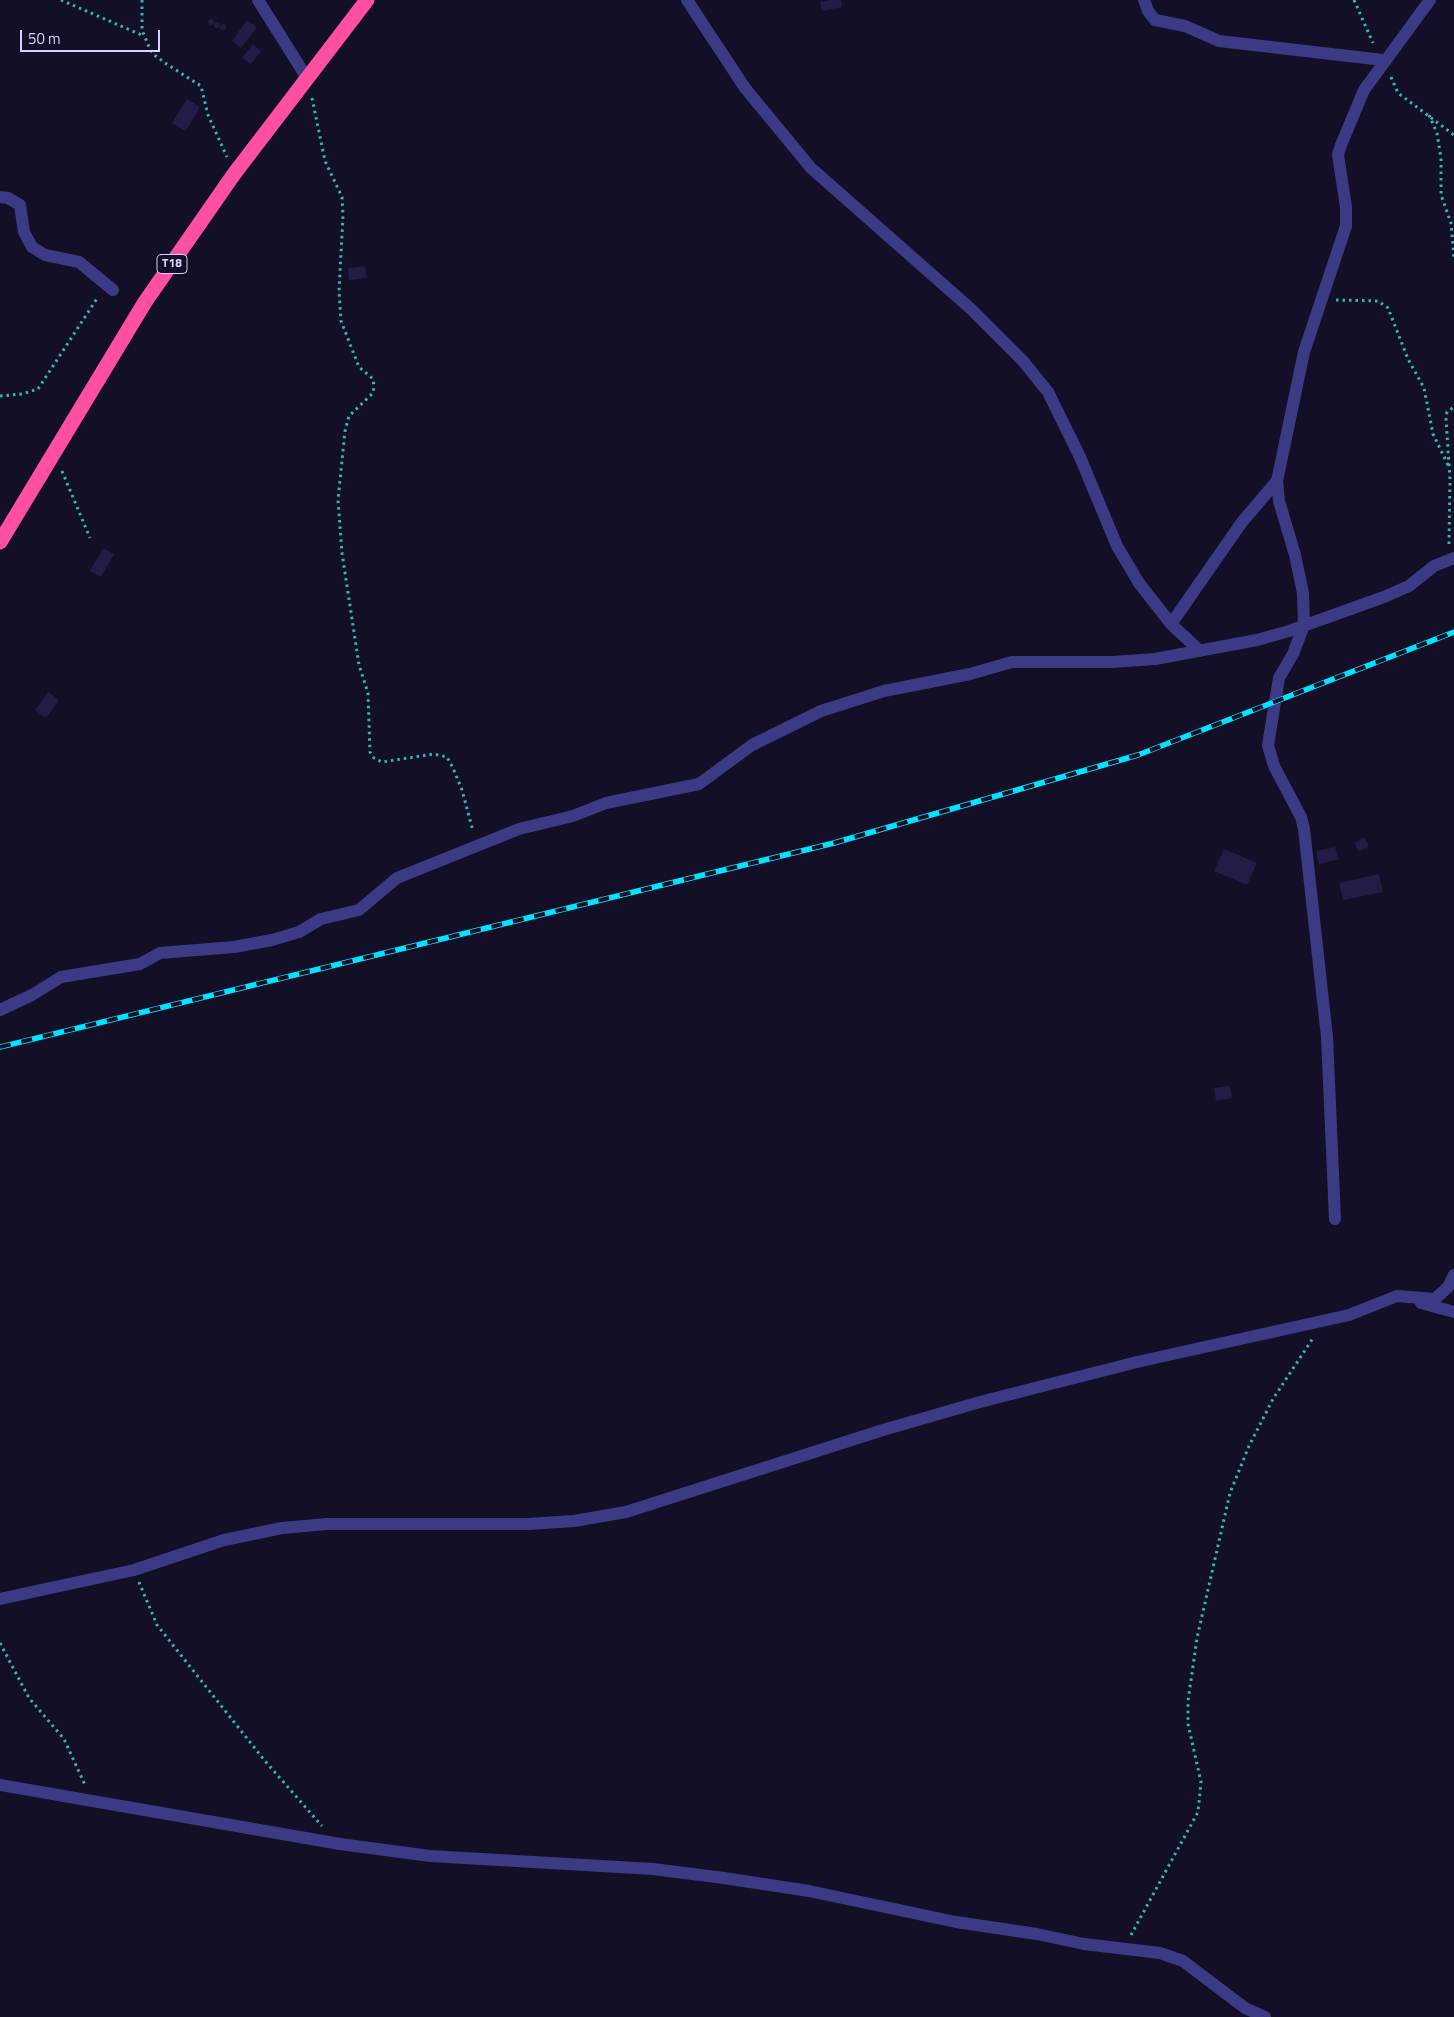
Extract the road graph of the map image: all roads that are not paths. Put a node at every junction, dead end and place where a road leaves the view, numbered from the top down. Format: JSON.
{"nodes":[{"id":1,"x":258,"y":0,"type":"edge"},
{"id":2,"x":367,"y":0,"type":"edge"},
{"id":3,"x":687,"y":0,"type":"edge"},
{"id":4,"x":1144,"y":0,"type":"edge"},
{"id":5,"x":1430,"y":0,"type":"edge"},
{"id":6,"x":1381,"y":60,"type":"junction"},
{"id":7,"x":307,"y":78,"type":"junction"},
{"id":8,"x":0,"y":197,"type":"edge"},
{"id":9,"x":113,"y":290,"type":"road end"},
{"id":10,"x":1277,"y":481,"type":"junction"},
{"id":11,"x":0,"y":542,"type":"edge"},
{"id":12,"x":1452,"y":559,"type":"edge"},
{"id":13,"x":1171,"y":624,"type":"junction"},
{"id":14,"x":1304,"y":625,"type":"junction"},
{"id":15,"x":1200,"y":651,"type":"junction"},
{"id":16,"x":0,"y":1010,"type":"edge"},
{"id":17,"x":1335,"y":1219,"type":"dead end"},
{"id":18,"x":1454,"y":1275,"type":"edge"},
{"id":19,"x":1397,"y":1296,"type":"junction"},
{"id":20,"x":1454,"y":1312,"type":"edge"},
{"id":21,"x":0,"y":1599,"type":"edge"},
{"id":22,"x":0,"y":1785,"type":"edge"},
{"id":23,"x":1265,"y":2017,"type":"edge"}],
"edges":[{"from":1,"to":7,"type":"street"},
{"from":2,"to":7,"type":"highway","number":"T18"},
{"from":3,"to":13,"type":"street"},
{"from":4,"to":6,"type":"street"},
{"from":5,"to":6,"type":"street"},
{"from":6,"to":10,"type":"street"},
{"from":7,"to":11,"type":"highway","number":"T18"},
{"from":8,"to":9,"type":"street"},
{"from":10,"to":13,"type":"street"},
{"from":10,"to":14,"type":"street"},
{"from":12,"to":14,"type":"street"},
{"from":13,"to":15,"type":"street"},
{"from":14,"to":15,"type":"street"},
{"from":14,"to":17,"type":"street"},
{"from":15,"to":16,"type":"street"},
{"from":18,"to":19,"type":"street"},
{"from":19,"to":20,"type":"street"},
{"from":19,"to":21,"type":"street"},
{"from":22,"to":23,"type":"street"}]}
